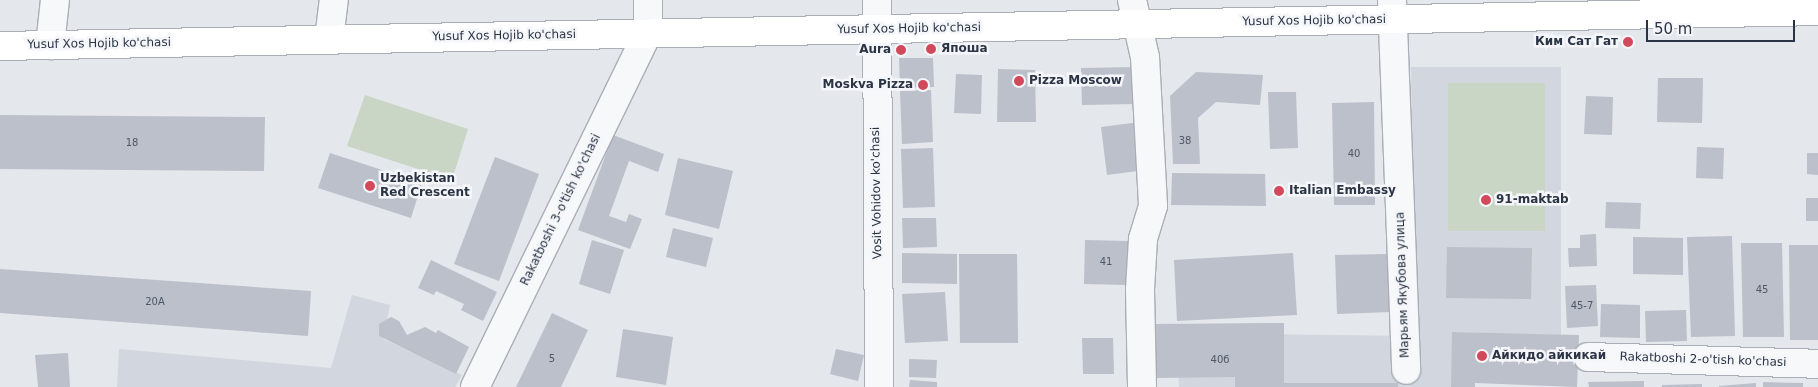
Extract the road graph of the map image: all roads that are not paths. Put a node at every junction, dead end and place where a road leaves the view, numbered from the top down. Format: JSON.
{"nodes":[{"id":1,"x":55,"y":0,"type":"edge"},
{"id":2,"x":334,"y":0,"type":"edge"},
{"id":3,"x":648,"y":0,"type":"edge"},
{"id":4,"x":877,"y":0,"type":"edge"},
{"id":5,"x":1625,"y":8,"type":"edge"},
{"id":6,"x":1392,"y":10,"type":"edge"},
{"id":7,"x":1135,"y":12,"type":"edge"},
{"id":8,"x":1818,"y":12,"type":"edge"},
{"id":9,"x":876,"y":29,"type":"junction"},
{"id":10,"x":648,"y":33,"type":"junction"},
{"id":11,"x":330,"y":39,"type":"junction"},
{"id":12,"x":50,"y":45,"type":"junction"},
{"id":13,"x":0,"y":46,"type":"edge"},
{"id":14,"x":1588,"y":357,"type":"dead end"},
{"id":15,"x":1818,"y":364,"type":"edge"},
{"id":16,"x":1406,"y":370,"type":"dead end"},
{"id":17,"x":475,"y":387,"type":"edge"},
{"id":18,"x":878,"y":387,"type":"edge"},
{"id":19,"x":1142,"y":387,"type":"edge"}],
"edges":[{"from":1,"to":12,"type":"street"},
{"from":2,"to":11,"type":"street"},
{"from":3,"to":10,"type":"street"},
{"from":4,"to":9,"type":"street","name":"Vosit Vohidov ko'chasi"},
{"from":5,"to":6,"type":"main road","name":"Yusuf Xos Hojib ko'chasi"},
{"from":5,"to":8,"type":"main road","name":"Yusuf Xos Hojib ko'chasi"},
{"from":6,"to":7,"type":"main road","name":"Yusuf Xos Hojib ko'chasi"},
{"from":6,"to":16,"type":"street","name":"Марьям Якубова улица"},
{"from":7,"to":9,"type":"main road","name":"Yusuf Xos Hojib ko'chasi"},
{"from":7,"to":19,"type":"street"},
{"from":9,"to":10,"type":"main road","name":"Yusuf Xos Hojib ko'chasi"},
{"from":9,"to":18,"type":"street","name":"Vosit Vohidov ko'chasi"},
{"from":10,"to":11,"type":"main road","name":"Yusuf Xos Hojib ko'chasi"},
{"from":10,"to":17,"type":"street","name":"Rakatboshi 3-o'tish ko'chasi"},
{"from":11,"to":12,"type":"main road","name":"Yusuf Xos Hojib ko'chasi"},
{"from":12,"to":13,"type":"main road","name":"Yusuf Xos Hojib ko'chasi"},
{"from":14,"to":15,"type":"street","name":"Rakatboshi 2-o'tish ko'chasi"}]}
